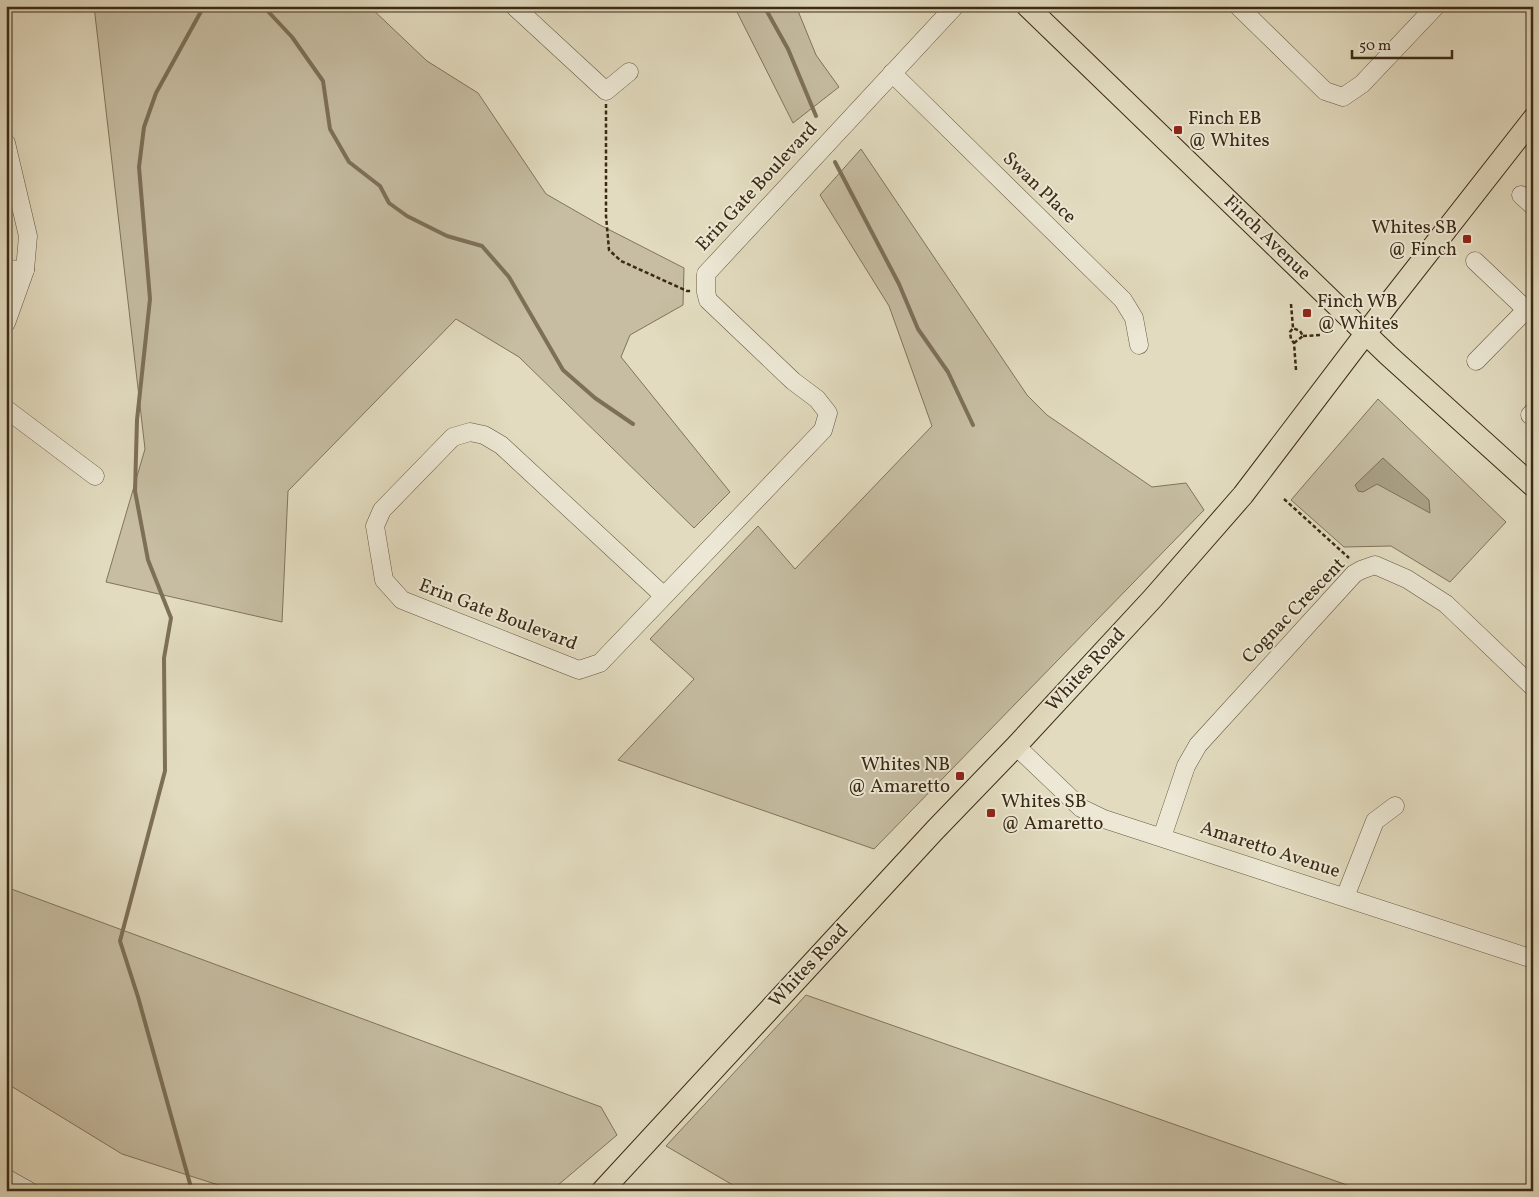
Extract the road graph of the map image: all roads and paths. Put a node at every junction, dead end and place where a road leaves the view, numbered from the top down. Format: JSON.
{"nodes":[{"id":1,"x":514,"y":6,"type":"edge"},
{"id":2,"x":955,"y":6,"type":"edge"},
{"id":3,"x":1027,"y":6,"type":"edge"},
{"id":4,"x":1238,"y":6,"type":"edge"},
{"id":5,"x":1436,"y":6,"type":"edge"},
{"id":6,"x":628,"y":72,"type":"dead end"},
{"id":7,"x":892,"y":73,"type":"junction"},
{"id":8,"x":606,"y":91,"type":"junction"},
{"id":9,"x":1533,"y":119,"type":"edge"},
{"id":10,"x":6,"y":144,"type":"edge"},
{"id":11,"x":1475,"y":261,"type":"dead end"},
{"id":12,"x":6,"y":269,"type":"edge"},
{"id":13,"x":25,"y":270,"type":"junction"},
{"id":14,"x":706,"y":292,"type":"junction"},
{"id":15,"x":11,"y":300,"type":"edge"},
{"id":16,"x":1291,"y":304,"type":"dead end"},
{"id":17,"x":1530,"y":313,"type":"edge"},
{"id":18,"x":6,"y":323,"type":"edge"},
{"id":19,"x":1293,"y":328,"type":"junction"},
{"id":20,"x":1366,"y":334,"type":"junction"},
{"id":21,"x":1322,"y":335,"type":"dead end"},
{"id":22,"x":1303,"y":336,"type":"junction"},
{"id":23,"x":1294,"y":343,"type":"junction"},
{"id":24,"x":1139,"y":345,"type":"dead end"},
{"id":25,"x":1476,"y":361,"type":"dead end"},
{"id":26,"x":1296,"y":370,"type":"dead end"},
{"id":27,"x":6,"y":409,"type":"edge"},
{"id":28,"x":94,"y":476,"type":"dead end"},
{"id":29,"x":1533,"y":486,"type":"edge"},
{"id":30,"x":1284,"y":499,"type":"dead end"},
{"id":31,"x":1349,"y":558,"type":"dead end"},
{"id":32,"x":664,"y":596,"type":"junction"},
{"id":33,"x":1533,"y":687,"type":"edge"},
{"id":34,"x":1016,"y":746,"type":"junction"},
{"id":35,"x":1395,"y":806,"type":"dead end"},
{"id":36,"x":1162,"y":837,"type":"junction"},
{"id":37,"x":1345,"y":897,"type":"junction"},
{"id":38,"x":1533,"y":959,"type":"edge"},
{"id":39,"x":6,"y":1178,"type":"edge"},
{"id":40,"x":607,"y":1188,"type":"edge"},
{"id":41,"x":29,"y":1191,"type":"edge"}],
"edges":[{"from":1,"to":8,"type":"street"},
{"from":2,"to":7,"type":"street","name":"Erin Gate Boulevard"},
{"from":3,"to":20,"type":"main road","name":"Finch Avenue"},
{"from":4,"to":5,"type":"street"},
{"from":6,"to":8,"type":"street"},
{"from":7,"to":14,"type":"street","name":"Erin Gate Boulevard"},
{"from":7,"to":24,"type":"street","name":"Swan Place"},
{"from":8,"to":14,"type":"path"},
{"from":9,"to":20,"type":"main road","name":"Whites Road"},
{"from":10,"to":13,"type":"street"},
{"from":11,"to":17,"type":"street"},
{"from":12,"to":13,"type":"street"},
{"from":13,"to":15,"type":"street"},
{"from":14,"to":32,"type":"street","name":"Erin Gate Boulevard"},
{"from":15,"to":18,"type":"street"},
{"from":16,"to":19,"type":"path"},
{"from":17,"to":25,"type":"street"},
{"from":19,"to":22,"type":"path"},
{"from":19,"to":23,"type":"path"},
{"from":20,"to":29,"type":"main road","name":"Finch Avenue"},
{"from":20,"to":34,"type":"main road","name":"Whites Road"},
{"from":21,"to":22,"type":"path"},
{"from":22,"to":23,"type":"path"},
{"from":23,"to":26,"type":"path"},
{"from":27,"to":28,"type":"street"},
{"from":30,"to":31,"type":"path"},
{"from":32,"to":32,"type":"street","name":"Erin Gate Boulevard"},
{"from":33,"to":36,"type":"street","name":"Cognac Crescent"},
{"from":34,"to":36,"type":"street","name":"Amaretto Avenue"},
{"from":34,"to":40,"type":"main road","name":"Whites Road"},
{"from":35,"to":37,"type":"street"},
{"from":36,"to":37,"type":"street","name":"Amaretto Avenue"},
{"from":37,"to":38,"type":"street","name":"Amaretto Avenue"},
{"from":39,"to":41,"type":"street"}]}
